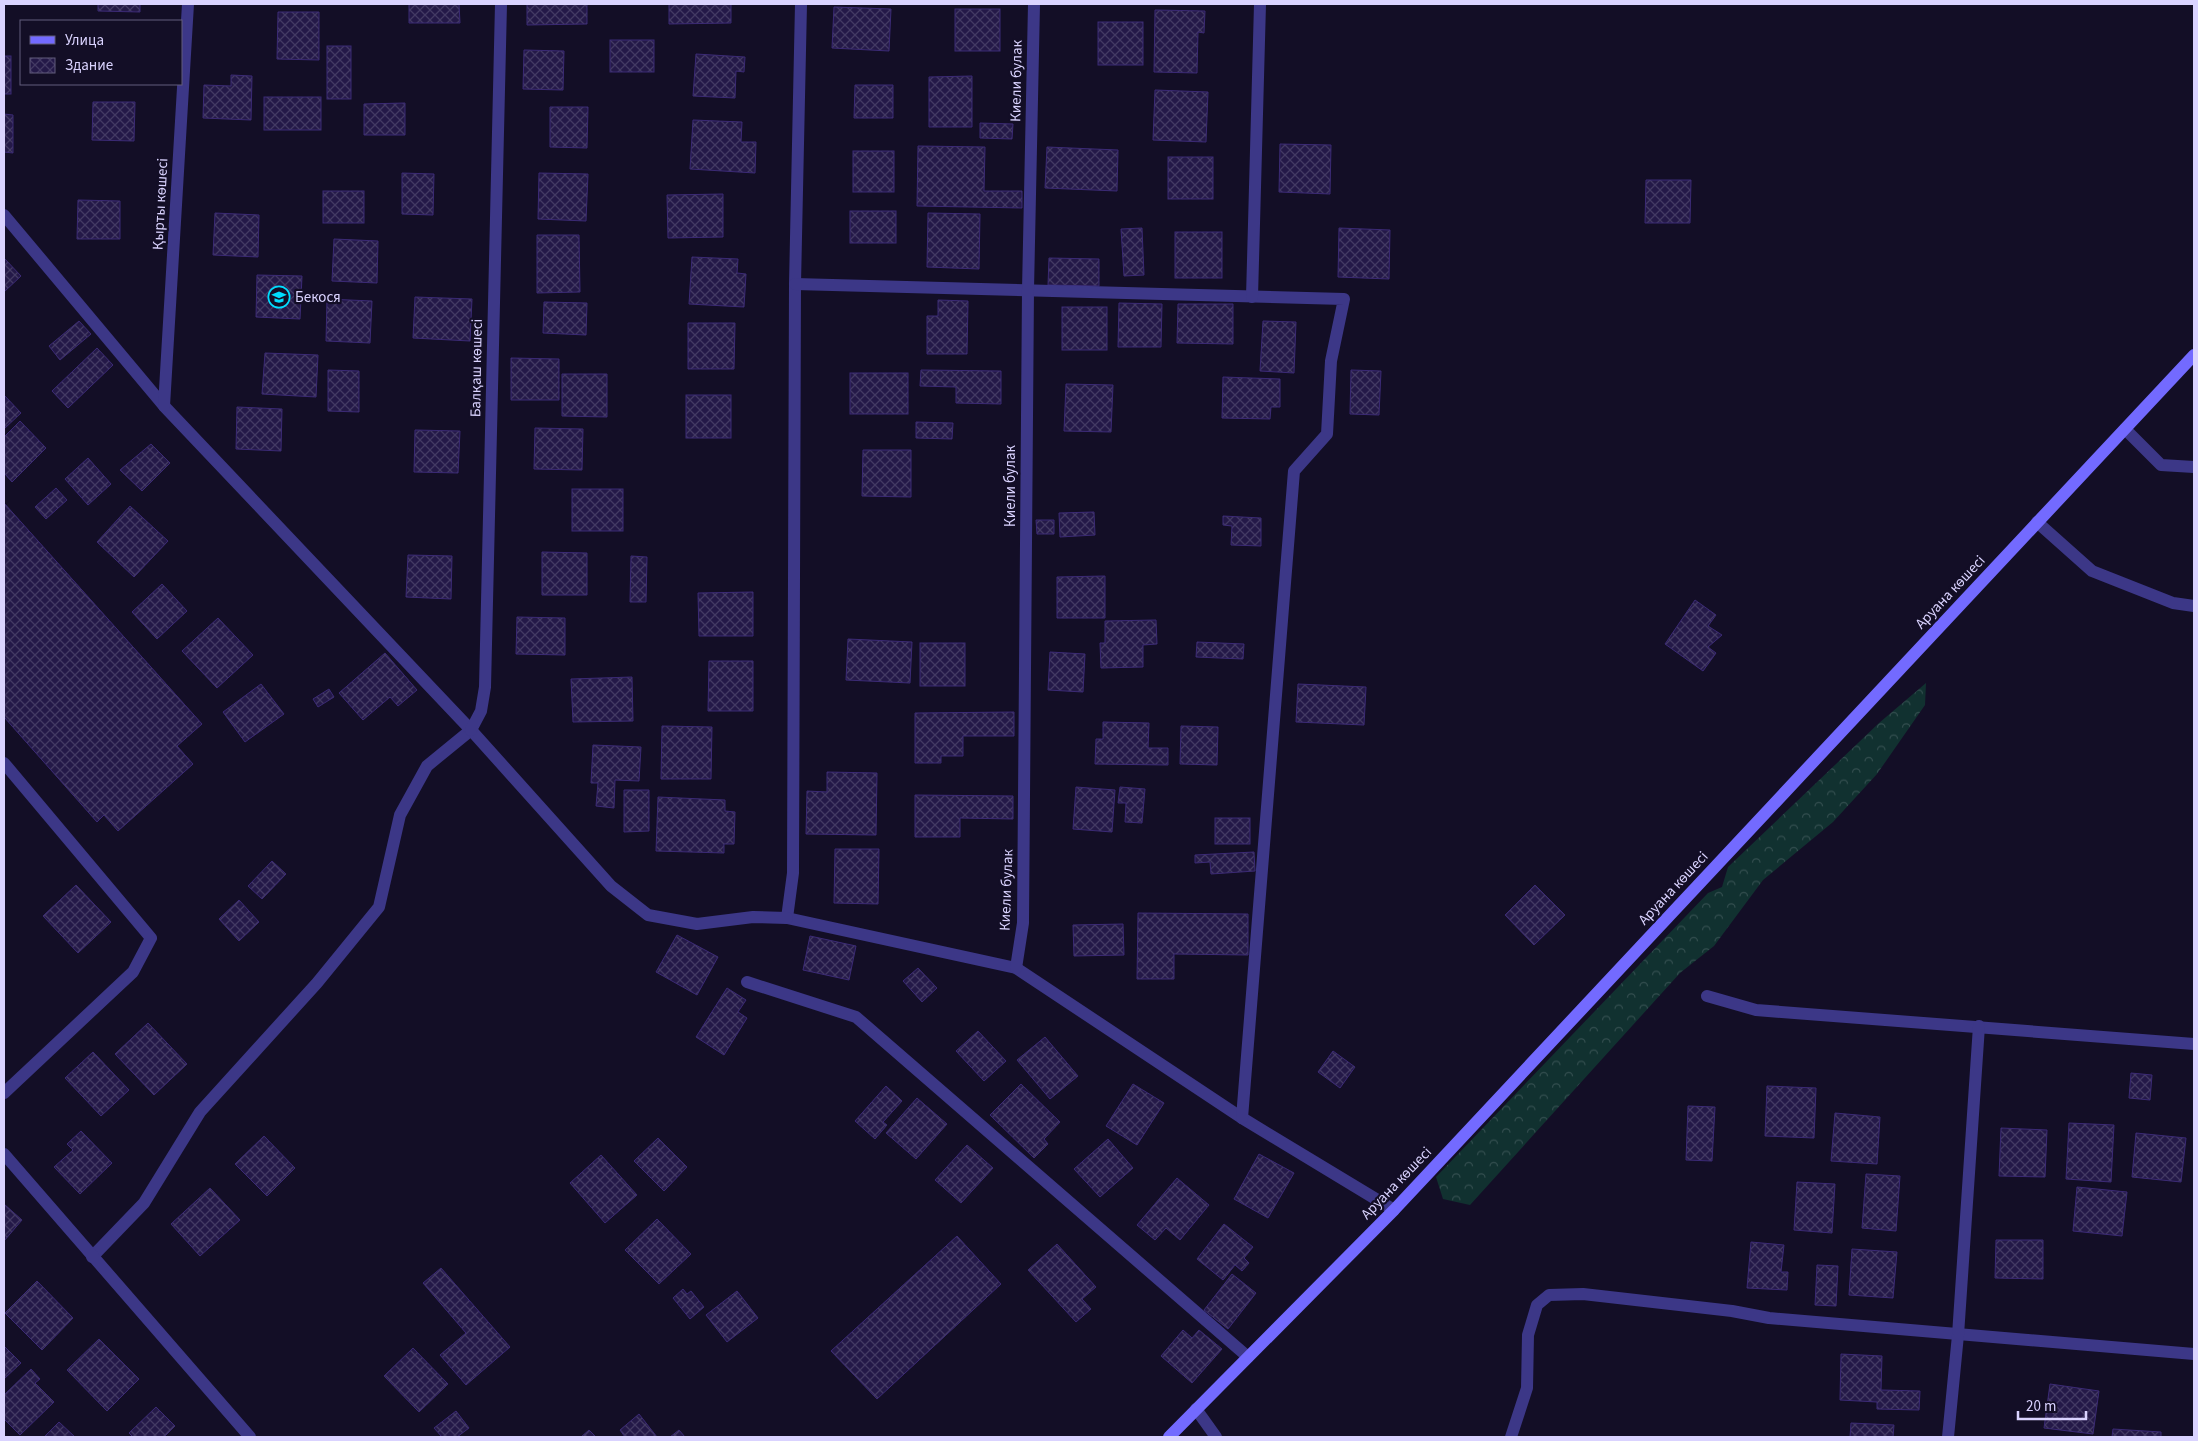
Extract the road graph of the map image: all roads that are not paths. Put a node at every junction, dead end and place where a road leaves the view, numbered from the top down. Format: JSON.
{"nodes":[{"id":1,"x":188,"y":4,"type":"edge"},
{"id":2,"x":501,"y":4,"type":"edge"},
{"id":3,"x":801,"y":4,"type":"edge"},
{"id":4,"x":1034,"y":4,"type":"edge"},
{"id":5,"x":1260,"y":4,"type":"edge"},
{"id":6,"x":4,"y":215,"type":"edge"},
{"id":7,"x":795,"y":284,"type":"junction"},
{"id":8,"x":1028,"y":290,"type":"junction"},
{"id":9,"x":1252,"y":297,"type":"junction"},
{"id":10,"x":2194,"y":355,"type":"edge"},
{"id":11,"x":164,"y":406,"type":"junction"},
{"id":12,"x":2125,"y":429,"type":"junction"},
{"id":13,"x":2194,"y":467,"type":"edge"},
{"id":14,"x":2037,"y":522,"type":"junction"},
{"id":15,"x":2194,"y":606,"type":"edge"},
{"id":16,"x":471,"y":730,"type":"junction"},
{"id":17,"x":4,"y":763,"type":"edge"},
{"id":18,"x":787,"y":918,"type":"junction"},
{"id":19,"x":1016,"y":968,"type":"junction"},
{"id":20,"x":746,"y":982,"type":"dead end"},
{"id":21,"x":1707,"y":996,"type":"dead end"},
{"id":22,"x":1979,"y":1026,"type":"junction"},
{"id":23,"x":2194,"y":1044,"type":"edge"},
{"id":24,"x":4,"y":1093,"type":"edge"},
{"id":25,"x":1242,"y":1118,"type":"junction"},
{"id":26,"x":4,"y":1154,"type":"edge"},
{"id":27,"x":1394,"y":1210,"type":"junction"},
{"id":28,"x":92,"y":1257,"type":"junction"},
{"id":29,"x":1958,"y":1334,"type":"junction"},
{"id":30,"x":2194,"y":1354,"type":"edge"},
{"id":31,"x":1248,"y":1357,"type":"junction"},
{"id":32,"x":1196,"y":1410,"type":"junction"},
{"id":33,"x":250,"y":1437,"type":"edge"},
{"id":34,"x":1169,"y":1437,"type":"edge"},
{"id":35,"x":1216,"y":1437,"type":"edge"},
{"id":36,"x":1511,"y":1437,"type":"edge"},
{"id":37,"x":1948,"y":1437,"type":"edge"}],
"edges":[{"from":1,"to":11,"type":"street","name":"Қырты көшесі"},
{"from":2,"to":16,"type":"street","name":"Балқаш көшесі"},
{"from":3,"to":7,"type":"street"},
{"from":4,"to":8,"type":"street","name":"Киели булак"},
{"from":5,"to":9,"type":"street"},
{"from":6,"to":11,"type":"street"},
{"from":7,"to":8,"type":"street"},
{"from":7,"to":18,"type":"street"},
{"from":8,"to":9,"type":"street"},
{"from":8,"to":19,"type":"street","name":"Киели булак"},
{"from":9,"to":25,"type":"street"},
{"from":10,"to":12,"type":"street","name":"Аруана көшесі"},
{"from":11,"to":16,"type":"street"},
{"from":12,"to":13,"type":"street"},
{"from":12,"to":14,"type":"street","name":"Аруана көшесі"},
{"from":14,"to":15,"type":"street"},
{"from":14,"to":27,"type":"street","name":"Аруана көшесі"},
{"from":16,"to":18,"type":"street"},
{"from":16,"to":28,"type":"street"},
{"from":17,"to":24,"type":"street"},
{"from":18,"to":19,"type":"street"},
{"from":19,"to":25,"type":"street"},
{"from":20,"to":31,"type":"street"},
{"from":21,"to":22,"type":"street"},
{"from":22,"to":23,"type":"street"},
{"from":22,"to":29,"type":"street"},
{"from":25,"to":27,"type":"street"},
{"from":26,"to":28,"type":"street"},
{"from":27,"to":31,"type":"street","name":"Аруана көшесі"},
{"from":28,"to":33,"type":"street"},
{"from":29,"to":30,"type":"street"},
{"from":29,"to":36,"type":"street"},
{"from":29,"to":37,"type":"street"},
{"from":31,"to":32,"type":"street","name":"Аруана көшесі"},
{"from":32,"to":34,"type":"street","name":"Аруана көшесі"},
{"from":32,"to":35,"type":"street"}]}
